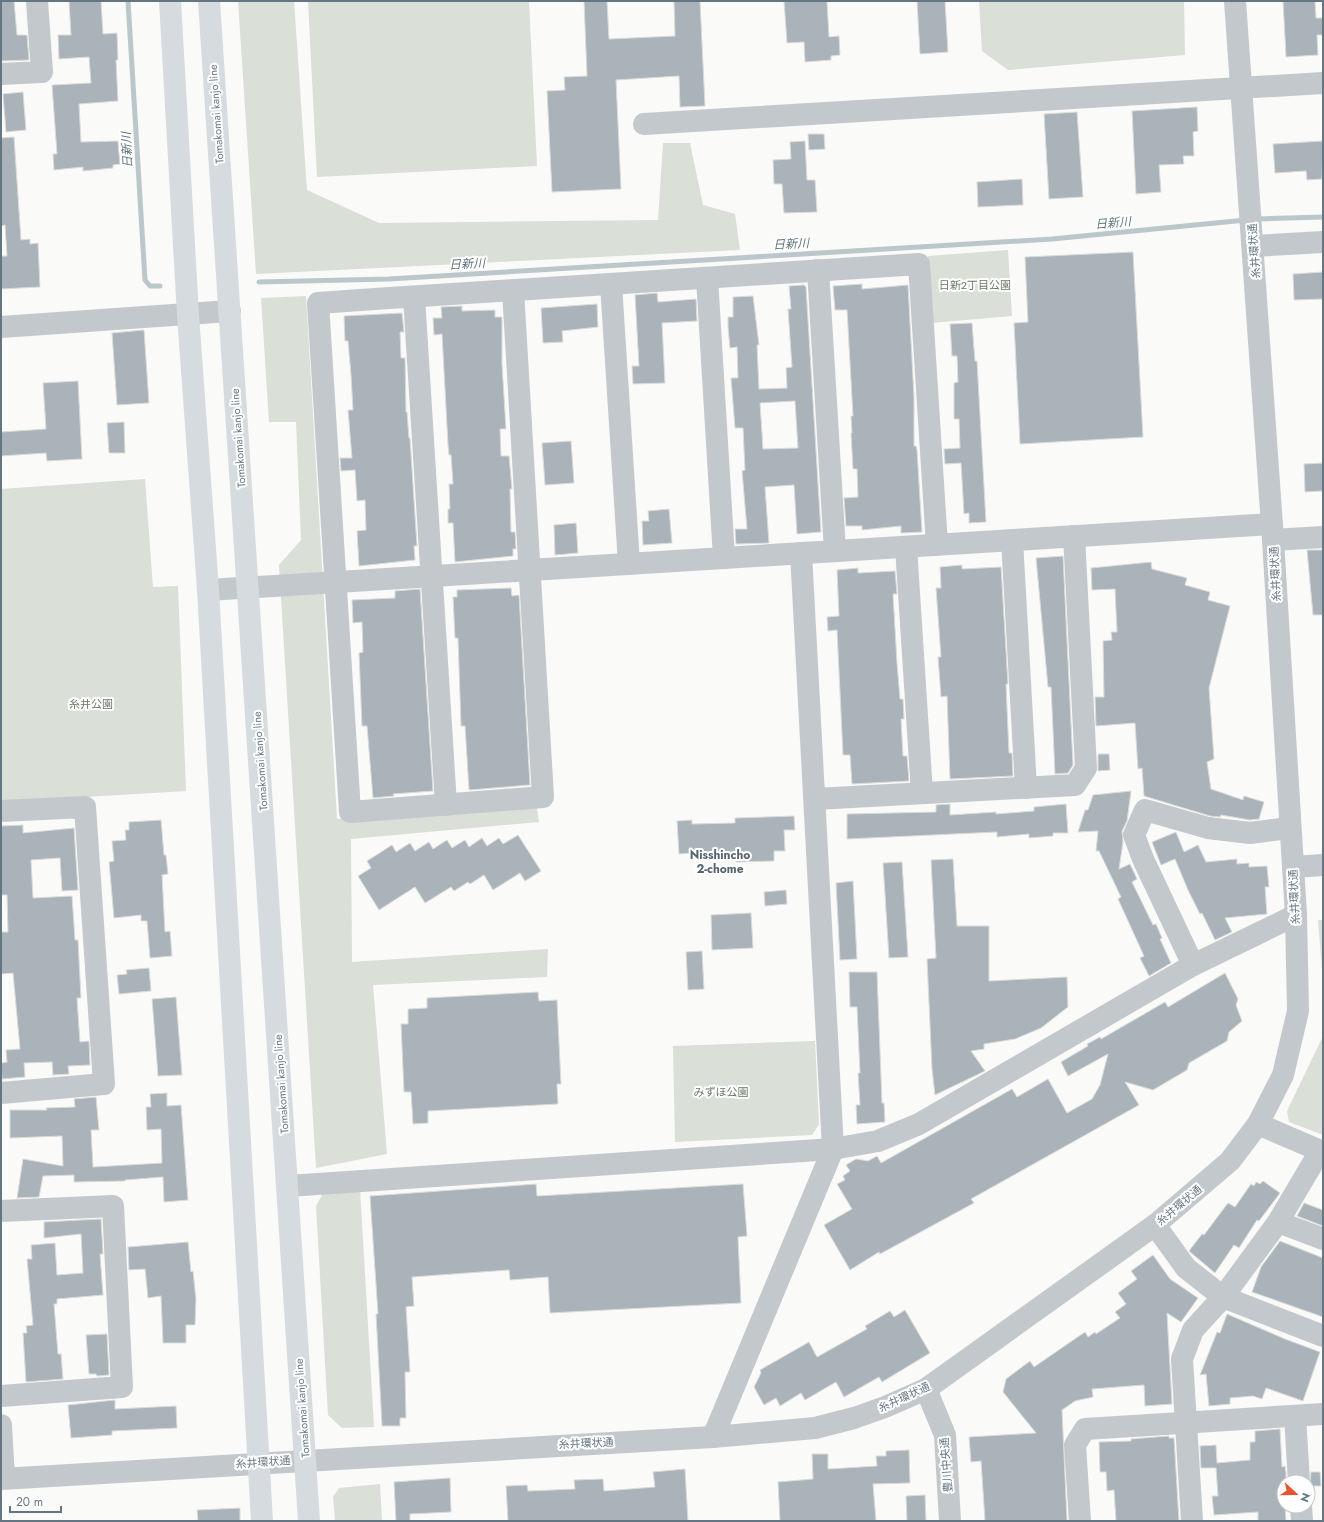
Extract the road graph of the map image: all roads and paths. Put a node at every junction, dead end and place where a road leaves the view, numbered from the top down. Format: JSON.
{"nodes":[{"id":1,"x":37,"y":1,"type":"edge"},
{"id":2,"x":170,"y":1,"type":"edge"},
{"id":3,"x":209,"y":1,"type":"edge"},
{"id":4,"x":1235,"y":1,"type":"edge"},
{"id":5,"x":1,"y":74,"type":"edge"},
{"id":6,"x":1323,"y":83,"type":"edge"},
{"id":7,"x":1241,"y":88,"type":"junction"},
{"id":8,"x":644,"y":124,"type":"dead end"},
{"id":9,"x":1252,"y":222,"type":"junction"},
{"id":10,"x":1323,"y":242,"type":"edge"},
{"id":11,"x":818,"y":270,"type":"junction"},
{"id":12,"x":707,"y":278,"type":"junction"},
{"id":13,"x":611,"y":284,"type":"junction"},
{"id":14,"x":513,"y":290,"type":"junction"},
{"id":15,"x":414,"y":296,"type":"junction"},
{"id":16,"x":230,"y":312,"type":"junction"},
{"id":17,"x":188,"y":315,"type":"junction"},
{"id":18,"x":1,"y":327,"type":"edge"},
{"id":19,"x":1273,"y":532,"type":"junction"},
{"id":20,"x":1074,"y":536,"type":"junction"},
{"id":21,"x":1323,"y":537,"type":"edge"},
{"id":22,"x":1012,"y":540,"type":"junction"},
{"id":23,"x":937,"y":545,"type":"junction"},
{"id":24,"x":906,"y":547,"type":"junction"},
{"id":25,"x":835,"y":551,"type":"junction"},
{"id":26,"x":801,"y":553,"type":"junction"},
{"id":27,"x":724,"y":558,"type":"junction"},
{"id":28,"x":629,"y":564,"type":"junction"},
{"id":29,"x":530,"y":570,"type":"junction"},
{"id":30,"x":431,"y":576,"type":"junction"},
{"id":31,"x":336,"y":582,"type":"junction"},
{"id":32,"x":248,"y":588,"type":"junction"},
{"id":33,"x":208,"y":590,"type":"junction"},
{"id":34,"x":1026,"y":788,"type":"junction"},
{"id":35,"x":922,"y":793,"type":"junction"},
{"id":36,"x":815,"y":799,"type":"junction"},
{"id":37,"x":446,"y":805,"type":"junction"},
{"id":38,"x":1,"y":811,"type":"edge"},
{"id":39,"x":1289,"y":828,"type":"junction"},
{"id":40,"x":1323,"y":864,"type":"edge"},
{"id":41,"x":1292,"y":866,"type":"junction"},
{"id":42,"x":1296,"y":915,"type":"junction"},
{"id":43,"x":1193,"y":965,"type":"junction"},
{"id":44,"x":1,"y":1093,"type":"edge"},
{"id":45,"x":1258,"y":1124,"type":"junction"},
{"id":46,"x":833,"y":1150,"type":"junction"},
{"id":47,"x":1321,"y":1151,"type":"edge"},
{"id":48,"x":288,"y":1186,"type":"junction"},
{"id":49,"x":1,"y":1211,"type":"edge"},
{"id":50,"x":1278,"y":1222,"type":"junction"},
{"id":51,"x":1155,"y":1225,"type":"junction"},
{"id":52,"x":1323,"y":1239,"type":"edge"},
{"id":53,"x":1223,"y":1297,"type":"junction"},
{"id":54,"x":1323,"y":1336,"type":"edge"},
{"id":55,"x":926,"y":1389,"type":"junction"},
{"id":56,"x":1,"y":1396,"type":"edge"},
{"id":57,"x":1323,"y":1414,"type":"edge"},
{"id":58,"x":1295,"y":1416,"type":"junction"},
{"id":59,"x":1186,"y":1423,"type":"junction"},
{"id":60,"x":1,"y":1425,"type":"edge"},
{"id":61,"x":712,"y":1437,"type":"junction"},
{"id":62,"x":305,"y":1460,"type":"junction"},
{"id":63,"x":258,"y":1462,"type":"junction"},
{"id":64,"x":1299,"y":1474,"type":"edge"},
{"id":65,"x":3,"y":1479,"type":"edge"},
{"id":66,"x":262,"y":1521,"type":"edge"},
{"id":67,"x":309,"y":1521,"type":"edge"},
{"id":68,"x":950,"y":1521,"type":"edge"},
{"id":69,"x":1080,"y":1521,"type":"edge"},
{"id":70,"x":1192,"y":1521,"type":"edge"}],
"edges":[{"from":1,"to":5,"type":"street"},
{"from":2,"to":17,"type":"main road"},
{"from":3,"to":16,"type":"main road","name":"Tomakomai kanjo line"},
{"from":4,"to":7,"type":"street","name":"糸井環状通"},
{"from":6,"to":7,"type":"street"},
{"from":7,"to":8,"type":"street"},
{"from":7,"to":9,"type":"street","name":"糸井環状通"},
{"from":9,"to":10,"type":"street"},
{"from":9,"to":19,"type":"street","name":"糸井環状通"},
{"from":11,"to":12,"type":"street"},
{"from":11,"to":23,"type":"street"},
{"from":11,"to":25,"type":"street"},
{"from":12,"to":13,"type":"street"},
{"from":12,"to":27,"type":"street"},
{"from":13,"to":14,"type":"street"},
{"from":13,"to":28,"type":"street"},
{"from":14,"to":15,"type":"street"},
{"from":14,"to":29,"type":"street"},
{"from":15,"to":30,"type":"street"},
{"from":15,"to":31,"type":"street"},
{"from":16,"to":17,"type":"street"},
{"from":16,"to":32,"type":"main road","name":"Tomakomai kanjo line"},
{"from":17,"to":18,"type":"street"},
{"from":17,"to":33,"type":"main road"},
{"from":19,"to":20,"type":"street"},
{"from":19,"to":21,"type":"street"},
{"from":19,"to":39,"type":"street","name":"糸井環状通"},
{"from":20,"to":22,"type":"street"},
{"from":20,"to":34,"type":"street"},
{"from":22,"to":23,"type":"street"},
{"from":22,"to":34,"type":"street"},
{"from":23,"to":24,"type":"street"},
{"from":24,"to":25,"type":"street"},
{"from":24,"to":35,"type":"street"},
{"from":25,"to":26,"type":"street"},
{"from":26,"to":27,"type":"street"},
{"from":26,"to":36,"type":"street"},
{"from":27,"to":28,"type":"street"},
{"from":28,"to":29,"type":"street"},
{"from":29,"to":30,"type":"street"},
{"from":29,"to":37,"type":"street"},
{"from":30,"to":31,"type":"street"},
{"from":30,"to":37,"type":"street"},
{"from":31,"to":32,"type":"street"},
{"from":31,"to":37,"type":"street"},
{"from":32,"to":33,"type":"street"},
{"from":32,"to":48,"type":"main road","name":"Tomakomai kanjo line"},
{"from":33,"to":63,"type":"main road"},
{"from":34,"to":35,"type":"street"},
{"from":35,"to":36,"type":"street"},
{"from":36,"to":46,"type":"street"},
{"from":38,"to":44,"type":"street"},
{"from":39,"to":41,"type":"street","name":"糸井環状通"},
{"from":39,"to":43,"type":"street"},
{"from":40,"to":41,"type":"street"},
{"from":41,"to":42,"type":"street","name":"糸井環状通"},
{"from":42,"to":43,"type":"street"},
{"from":42,"to":45,"type":"street","name":"糸井環状通"},
{"from":43,"to":46,"type":"street"},
{"from":45,"to":47,"type":"street"},
{"from":45,"to":51,"type":"street","name":"糸井環状通"},
{"from":46,"to":48,"type":"street"},
{"from":46,"to":61,"type":"street"},
{"from":47,"to":50,"type":"street"},
{"from":48,"to":62,"type":"main road","name":"Tomakomai kanjo line"},
{"from":49,"to":56,"type":"street"},
{"from":50,"to":52,"type":"street"},
{"from":50,"to":53,"type":"street"},
{"from":51,"to":53,"type":"street"},
{"from":51,"to":55,"type":"street","name":"糸井環状通"},
{"from":53,"to":54,"type":"street"},
{"from":53,"to":59,"type":"street"},
{"from":55,"to":61,"type":"street","name":"糸井環状通"},
{"from":55,"to":68,"type":"street","name":"豊川中央通"},
{"from":57,"to":58,"type":"street"},
{"from":58,"to":59,"type":"street"},
{"from":58,"to":64,"type":"street"},
{"from":59,"to":69,"type":"street"},
{"from":59,"to":70,"type":"street"},
{"from":60,"to":65,"type":"street"},
{"from":61,"to":62,"type":"street","name":"糸井環状通"},
{"from":62,"to":63,"type":"street","name":"糸井環状通"},
{"from":62,"to":67,"type":"main road","name":"Tomakomai kanjo line"},
{"from":63,"to":65,"type":"street","name":"糸井環状通"},
{"from":63,"to":66,"type":"main road"}]}
